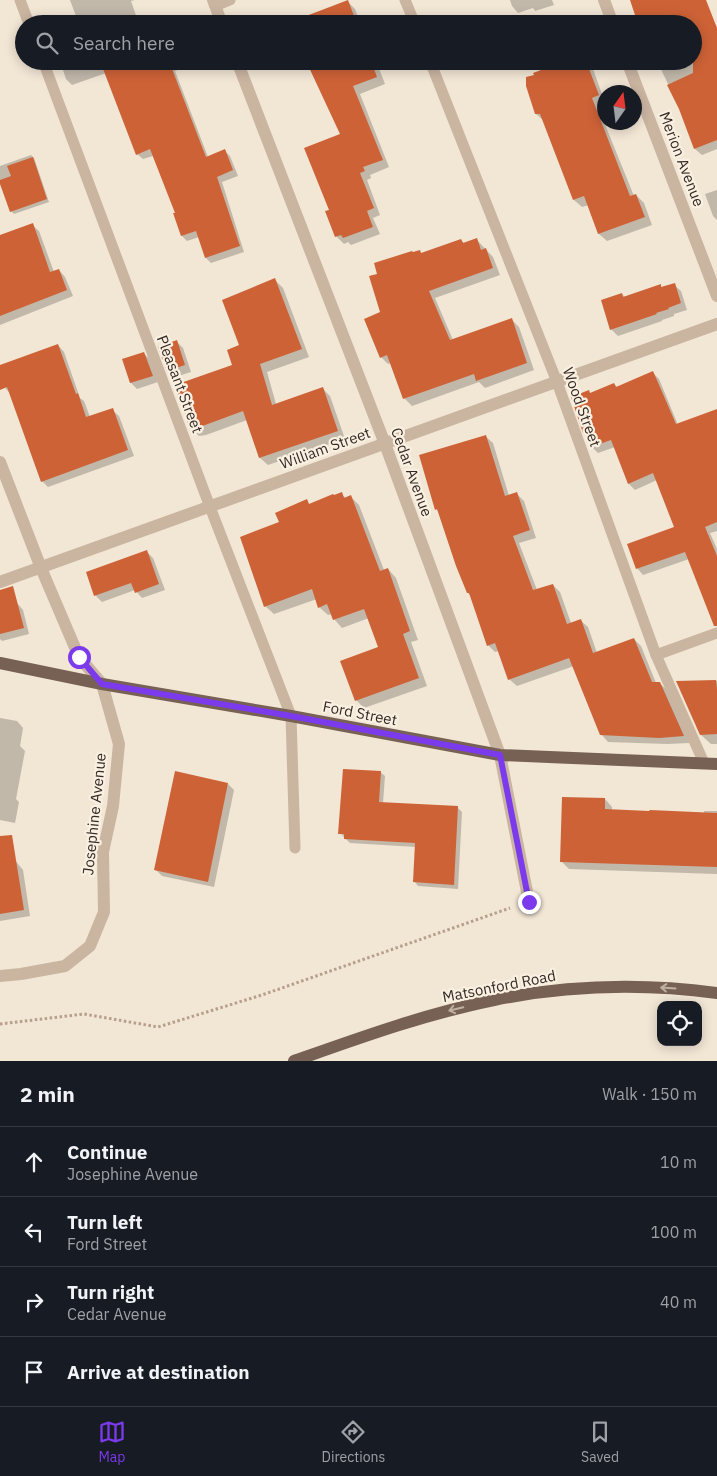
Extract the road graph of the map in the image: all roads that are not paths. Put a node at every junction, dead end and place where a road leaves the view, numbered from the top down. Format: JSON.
{"nodes":[{"id":1,"x":20,"y":0,"type":"edge"},
{"id":2,"x":230,"y":0,"type":"edge"},
{"id":3,"x":405,"y":0,"type":"edge"},
{"id":4,"x":604,"y":0,"type":"edge"},
{"id":5,"x":214,"y":3,"type":"edge"},
{"id":6,"x":25,"y":15,"type":"edge"},
{"id":7,"x":219,"y":15,"type":"edge"},
{"id":8,"x":411,"y":15,"type":"edge"},
{"id":9,"x":610,"y":15,"type":"edge"},
{"id":10,"x":46,"y":70,"type":"edge"},
{"id":11,"x":240,"y":70,"type":"edge"},
{"id":12,"x":434,"y":70,"type":"edge"},
{"id":13,"x":630,"y":70,"type":"edge"},
{"id":14,"x":717,"y":296,"type":"edge"},
{"id":15,"x":717,"y":324,"type":"edge"},
{"id":16,"x":557,"y":382,"type":"junction"},
{"id":17,"x":385,"y":444,"type":"junction"},
{"id":18,"x":0,"y":462,"type":"edge"},
{"id":19,"x":210,"y":507,"type":"junction"},
{"id":20,"x":41,"y":568,"type":"junction"},
{"id":21,"x":0,"y":582,"type":"edge"},
{"id":22,"x":717,"y":633,"type":"edge"},
{"id":23,"x":656,"y":655,"type":"junction"},
{"id":24,"x":0,"y":663,"type":"edge"},
{"id":25,"x":102,"y":684,"type":"junction"},
{"id":26,"x":291,"y":716,"type":"junction"},
{"id":27,"x":500,"y":755,"type":"junction"},
{"id":28,"x":704,"y":763,"type":"junction"},
{"id":29,"x":717,"y":764,"type":"edge"},
{"id":30,"x":295,"y":848,"type":"dead end"},
{"id":31,"x":529,"y":902,"type":"road end"},
{"id":32,"x":0,"y":976,"type":"edge"},
{"id":33,"x":717,"y":993,"type":"edge"},
{"id":34,"x":294,"y":1061,"type":"edge"}],
"edges":[{"from":1,"to":6,"type":"lane"},
{"from":2,"to":5,"type":"lane"},
{"from":3,"to":8,"type":"lane"},
{"from":4,"to":9,"type":"street"},
{"from":5,"to":7,"type":"street"},
{"from":10,"to":19,"type":"lane","name":"Pleasant Street"},
{"from":11,"to":17,"type":"street","name":"Cedar Avenue"},
{"from":12,"to":16,"type":"lane","name":"Wood Street"},
{"from":13,"to":14,"type":"street","name":"Merion Avenue"},
{"from":15,"to":16,"type":"street","name":"William Street"},
{"from":16,"to":17,"type":"street","name":"William Street"},
{"from":16,"to":23,"type":"lane","name":"Wood Street"},
{"from":17,"to":19,"type":"street","name":"William Street"},
{"from":17,"to":27,"type":"street","name":"Cedar Avenue"},
{"from":18,"to":20,"type":"street","name":"Josephine Avenue"},
{"from":19,"to":20,"type":"street","name":"William Street"},
{"from":19,"to":26,"type":"lane","name":"Pleasant Street"},
{"from":20,"to":21,"type":"street","name":"William Street"},
{"from":20,"to":25,"type":"street","name":"Josephine Avenue"},
{"from":22,"to":23,"type":"lane"},
{"from":23,"to":28,"type":"lane","name":"Wood Street"},
{"from":24,"to":25,"type":"main road","name":"Ford Street"},
{"from":25,"to":26,"type":"main road","name":"Ford Street"},
{"from":25,"to":32,"type":"street","name":"Josephine Avenue"},
{"from":26,"to":27,"type":"main road","name":"Ford Street"},
{"from":26,"to":30,"type":"lane","name":"Pleasant Street"},
{"from":27,"to":28,"type":"main road","name":"Ford Street"},
{"from":27,"to":31,"type":"street","name":"Cedar Avenue"},
{"from":28,"to":29,"type":"main road","name":"Ford Street"},
{"from":33,"to":34,"type":"main road","name":"Matsonford Road","one_way":true}]}
